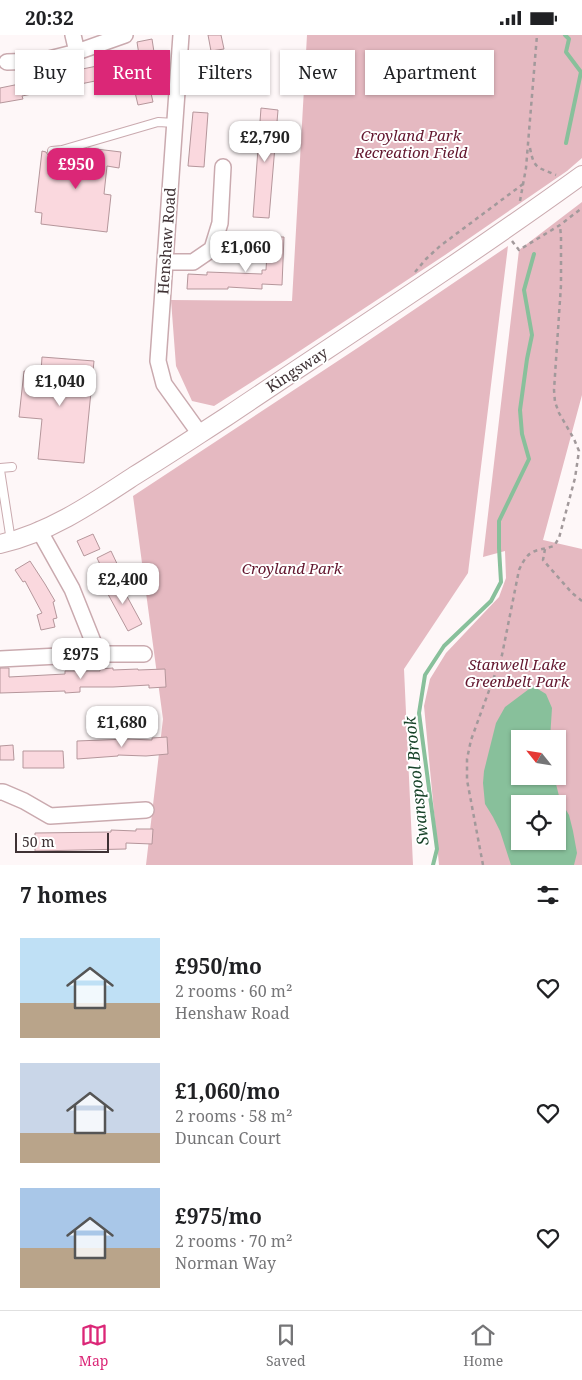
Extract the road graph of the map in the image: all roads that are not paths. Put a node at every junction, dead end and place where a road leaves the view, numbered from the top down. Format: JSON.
{"nodes":[{"id":1,"x":73,"y":35,"type":"edge"},
{"id":2,"x":125,"y":35,"type":"edge"},
{"id":3,"x":180,"y":35,"type":"edge"},
{"id":4,"x":76,"y":50,"type":"edge"},
{"id":5,"x":82,"y":50,"type":"edge"},
{"id":6,"x":8,"y":62,"type":"dead end"},
{"id":7,"x":15,"y":62,"type":"edge"},
{"id":8,"x":175,"y":123,"type":"junction"},
{"id":9,"x":52,"y":151,"type":"dead end"},
{"id":10,"x":222,"y":167,"type":"dead end"},
{"id":11,"x":582,"y":175,"type":"edge"},
{"id":12,"x":166,"y":263,"type":"junction"},
{"id":13,"x":200,"y":434,"type":"junction"},
{"id":14,"x":12,"y":467,"type":"dead end"},
{"id":15,"x":0,"y":469,"type":"edge"},
{"id":16,"x":39,"y":531,"type":"junction"},
{"id":17,"x":5,"y":542,"type":"edge"},
{"id":18,"x":98,"y":654,"type":"junction"},
{"id":19,"x":144,"y":655,"type":"dead end"},
{"id":20,"x":0,"y":659,"type":"edge"},
{"id":21,"x":0,"y":792,"type":"edge"},
{"id":22,"x":146,"y":811,"type":"dead end"}],
"edges":[{"from":1,"to":4,"type":"street"},
{"from":2,"to":5,"type":"street"},
{"from":3,"to":8,"type":"street","name":"Henshaw Road"},
{"from":6,"to":7,"type":"street"},
{"from":8,"to":9,"type":"lane"},
{"from":8,"to":12,"type":"street","name":"Henshaw Road"},
{"from":10,"to":12,"type":"street"},
{"from":11,"to":13,"type":"street","name":"Kingsway"},
{"from":12,"to":13,"type":"street","name":"Henshaw Road"},
{"from":13,"to":16,"type":"street","name":"Kingsway"},
{"from":14,"to":15,"type":"lane"},
{"from":15,"to":17,"type":"lane"},
{"from":16,"to":17,"type":"street","name":"Kingsway"},
{"from":16,"to":18,"type":"street"},
{"from":18,"to":19,"type":"street"},
{"from":18,"to":20,"type":"street"},
{"from":21,"to":22,"type":"street"}]}
